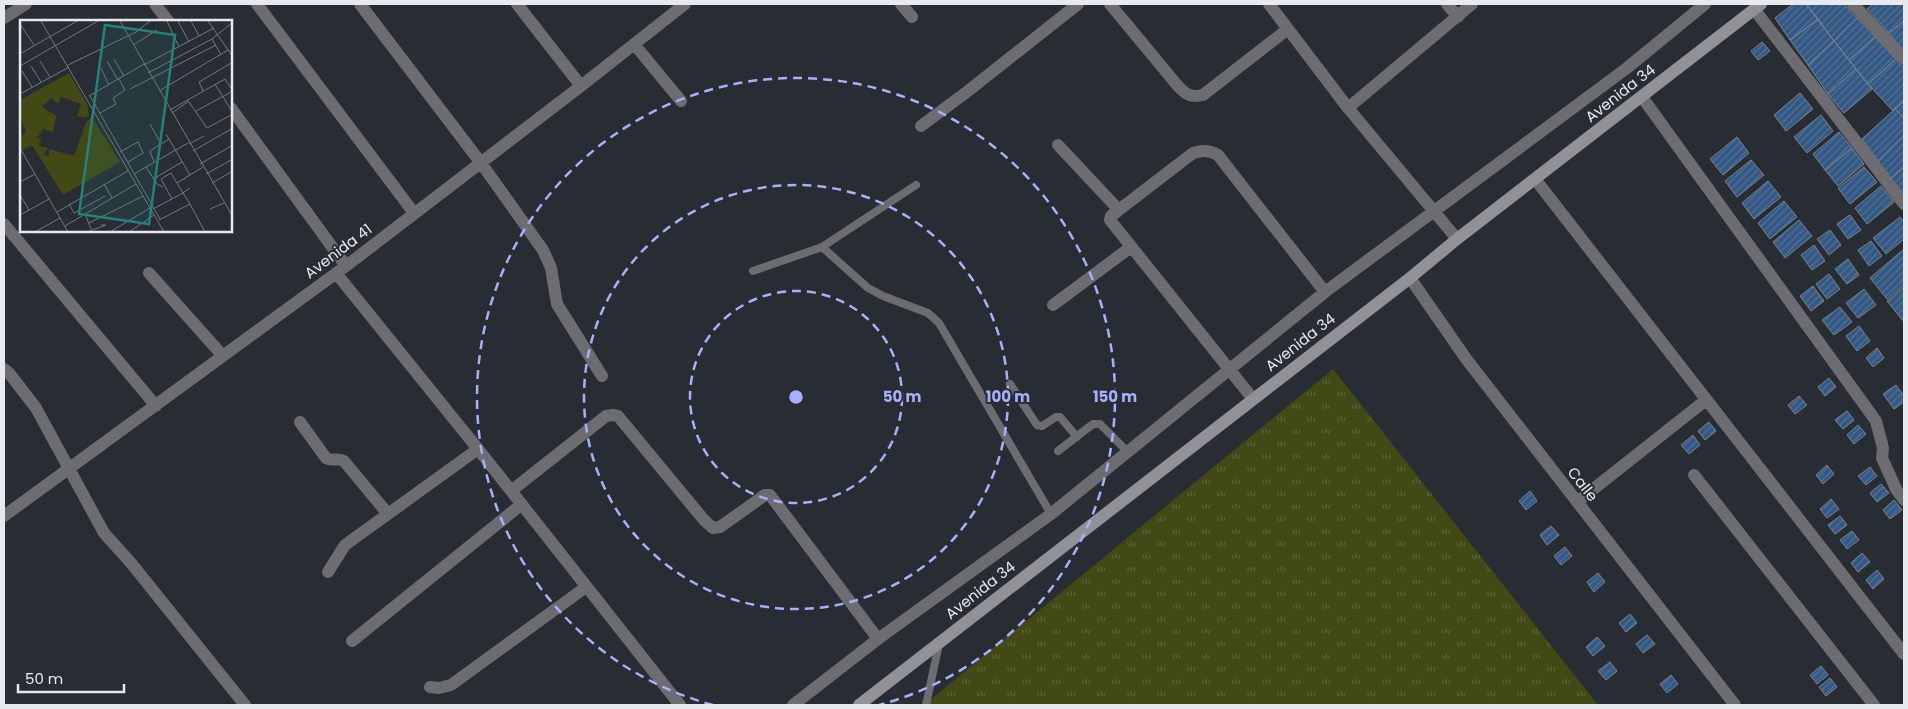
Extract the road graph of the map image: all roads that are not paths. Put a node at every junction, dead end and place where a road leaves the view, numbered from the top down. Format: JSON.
{"nodes":[{"id":1,"x":26,"y":4,"type":"edge"},
{"id":2,"x":155,"y":4,"type":"edge"},
{"id":3,"x":256,"y":4,"type":"edge"},
{"id":4,"x":360,"y":4,"type":"edge"},
{"id":5,"x":517,"y":4,"type":"edge"},
{"id":6,"x":686,"y":4,"type":"edge"},
{"id":7,"x":901,"y":4,"type":"edge"},
{"id":8,"x":1078,"y":4,"type":"edge"},
{"id":9,"x":1110,"y":4,"type":"edge"},
{"id":10,"x":1269,"y":4,"type":"edge"},
{"id":11,"x":1448,"y":4,"type":"edge"},
{"id":12,"x":1472,"y":4,"type":"edge"},
{"id":13,"x":1706,"y":4,"type":"edge"},
{"id":14,"x":1853,"y":4,"type":"edge"},
{"id":15,"x":1757,"y":7,"type":"edge"},
{"id":16,"x":912,"y":17,"type":"dead end"},
{"id":17,"x":1458,"y":17,"type":"junction"},
{"id":18,"x":4,"y":18,"type":"edge"},
{"id":19,"x":167,"y":20,"type":"edge"},
{"id":20,"x":1288,"y":29,"type":"junction"},
{"id":21,"x":634,"y":44,"type":"junction"},
{"id":22,"x":1904,"y":59,"type":"edge"},
{"id":23,"x":581,"y":86,"type":"junction"},
{"id":24,"x":1642,"y":96,"type":"junction"},
{"id":25,"x":681,"y":101,"type":"dead end"},
{"id":26,"x":1348,"y":108,"type":"junction"},
{"id":27,"x":232,"y":109,"type":"edge"},
{"id":28,"x":921,"y":126,"type":"dead end"},
{"id":29,"x":1058,"y":145,"type":"dead end"},
{"id":30,"x":480,"y":163,"type":"junction"},
{"id":31,"x":1535,"y":179,"type":"junction"},
{"id":32,"x":916,"y":185,"type":"dead end"},
{"id":33,"x":1904,"y":204,"type":"edge"},
{"id":34,"x":1118,"y":209,"type":"junction"},
{"id":35,"x":1432,"y":211,"type":"junction"},
{"id":36,"x":414,"y":213,"type":"junction"},
{"id":37,"x":4,"y":224,"type":"edge"},
{"id":38,"x":1456,"y":240,"type":"junction"},
{"id":39,"x":822,"y":247,"type":"junction"},
{"id":40,"x":1131,"y":247,"type":"junction"},
{"id":41,"x":341,"y":270,"type":"junction"},
{"id":42,"x":753,"y":271,"type":"dead end"},
{"id":43,"x":149,"y":273,"type":"dead end"},
{"id":44,"x":1410,"y":278,"type":"junction"},
{"id":45,"x":1325,"y":292,"type":"junction"},
{"id":46,"x":1054,"y":305,"type":"dead end"},
{"id":47,"x":223,"y":356,"type":"junction"},
{"id":48,"x":4,"y":369,"type":"edge"},
{"id":49,"x":1229,"y":370,"type":"junction"},
{"id":50,"x":602,"y":376,"type":"dead end"},
{"id":51,"x":1010,"y":384,"type":"dead end"},
{"id":52,"x":1253,"y":399,"type":"junction"},
{"id":53,"x":1706,"y":400,"type":"junction"},
{"id":54,"x":156,"y":406,"type":"junction"},
{"id":55,"x":300,"y":422,"type":"dead end"},
{"id":56,"x":1077,"y":437,"type":"junction"},
{"id":57,"x":478,"y":449,"type":"junction"},
{"id":58,"x":1058,"y":452,"type":"dead end"},
{"id":59,"x":1128,"y":452,"type":"junction"},
{"id":60,"x":69,"y":467,"type":"junction"},
{"id":61,"x":1694,"y":475,"type":"dead end"},
{"id":62,"x":511,"y":492,"type":"junction"},
{"id":63,"x":1904,"y":500,"type":"edge"},
{"id":64,"x":1577,"y":502,"type":"junction"},
{"id":65,"x":522,"y":504,"type":"junction"},
{"id":66,"x":388,"y":514,"type":"junction"},
{"id":67,"x":1051,"y":514,"type":"junction"},
{"id":68,"x":4,"y":516,"type":"edge"},
{"id":69,"x":328,"y":572,"type":"dead end"},
{"id":70,"x":586,"y":587,"type":"junction"},
{"id":71,"x":878,"y":639,"type":"junction"},
{"id":72,"x":1900,"y":640,"type":"edge"},
{"id":73,"x":352,"y":641,"type":"dead end"},
{"id":74,"x":939,"y":644,"type":"junction"},
{"id":75,"x":1904,"y":654,"type":"edge"},
{"id":76,"x":430,"y":687,"type":"dead end"},
{"id":77,"x":245,"y":705,"type":"edge"},
{"id":78,"x":680,"y":705,"type":"edge"},
{"id":79,"x":793,"y":705,"type":"edge"},
{"id":80,"x":859,"y":705,"type":"edge"},
{"id":81,"x":926,"y":705,"type":"edge"},
{"id":82,"x":1735,"y":705,"type":"edge"},
{"id":83,"x":1874,"y":705,"type":"edge"}],
"edges":[{"from":1,"to":18,"type":"street"},
{"from":2,"to":19,"type":"street"},
{"from":3,"to":36,"type":"street"},
{"from":4,"to":30,"type":"street"},
{"from":5,"to":23,"type":"street"},
{"from":6,"to":21,"type":"street","name":"Avenida 41"},
{"from":7,"to":16,"type":"street"},
{"from":8,"to":28,"type":"street"},
{"from":9,"to":20,"type":"street"},
{"from":10,"to":20,"type":"street"},
{"from":11,"to":17,"type":"street"},
{"from":12,"to":17,"type":"street"},
{"from":13,"to":35,"type":"street"},
{"from":14,"to":22,"type":"street"},
{"from":15,"to":24,"type":"street","name":"Avenida 34"},
{"from":15,"to":33,"type":"street"},
{"from":17,"to":26,"type":"street"},
{"from":20,"to":26,"type":"street"},
{"from":21,"to":23,"type":"street","name":"Avenida 41"},
{"from":21,"to":25,"type":"street"},
{"from":23,"to":30,"type":"street","name":"Avenida 41"},
{"from":24,"to":31,"type":"street","name":"Avenida 34"},
{"from":24,"to":63,"type":"street"},
{"from":26,"to":35,"type":"street"},
{"from":27,"to":41,"type":"street"},
{"from":29,"to":34,"type":"street"},
{"from":30,"to":36,"type":"street","name":"Avenida 41"},
{"from":30,"to":50,"type":"street"},
{"from":31,"to":38,"type":"street","name":"Avenida 34"},
{"from":31,"to":53,"type":"street"},
{"from":32,"to":39,"type":"lane"},
{"from":34,"to":40,"type":"street"},
{"from":34,"to":45,"type":"street"},
{"from":35,"to":38,"type":"street"},
{"from":35,"to":45,"type":"street"},
{"from":36,"to":41,"type":"street","name":"Avenida 41"},
{"from":37,"to":54,"type":"street"},
{"from":38,"to":44,"type":"street","name":"Avenida 34"},
{"from":39,"to":42,"type":"lane"},
{"from":39,"to":67,"type":"lane"},
{"from":40,"to":46,"type":"street"},
{"from":40,"to":49,"type":"street"},
{"from":41,"to":47,"type":"street","name":"Avenida 41"},
{"from":41,"to":57,"type":"street"},
{"from":43,"to":47,"type":"street"},
{"from":44,"to":52,"type":"street","name":"Avenida 34"},
{"from":44,"to":64,"type":"street","name":"Calle"},
{"from":45,"to":49,"type":"street"},
{"from":47,"to":54,"type":"street","name":"Avenida 41"},
{"from":48,"to":60,"type":"street"},
{"from":49,"to":52,"type":"street"},
{"from":49,"to":59,"type":"street"},
{"from":51,"to":56,"type":"lane"},
{"from":52,"to":74,"type":"street","name":"Avenida 34"},
{"from":53,"to":64,"type":"street"},
{"from":53,"to":72,"type":"street"},
{"from":54,"to":60,"type":"street","name":"Avenida 41"},
{"from":55,"to":66,"type":"street"},
{"from":56,"to":58,"type":"lane"},
{"from":56,"to":59,"type":"lane"},
{"from":57,"to":62,"type":"street"},
{"from":57,"to":66,"type":"street"},
{"from":59,"to":67,"type":"street"},
{"from":60,"to":68,"type":"street","name":"Avenida 41"},
{"from":60,"to":77,"type":"street"},
{"from":61,"to":83,"type":"street"},
{"from":62,"to":65,"type":"street"},
{"from":62,"to":71,"type":"street"},
{"from":64,"to":82,"type":"street","name":"Calle"},
{"from":65,"to":70,"type":"street"},
{"from":65,"to":73,"type":"street"},
{"from":66,"to":69,"type":"street"},
{"from":67,"to":71,"type":"street"},
{"from":70,"to":76,"type":"street"},
{"from":70,"to":78,"type":"street"},
{"from":71,"to":79,"type":"street"},
{"from":72,"to":75,"type":"street"},
{"from":74,"to":80,"type":"street","name":"Avenida 34"},
{"from":74,"to":81,"type":"lane"}]}
